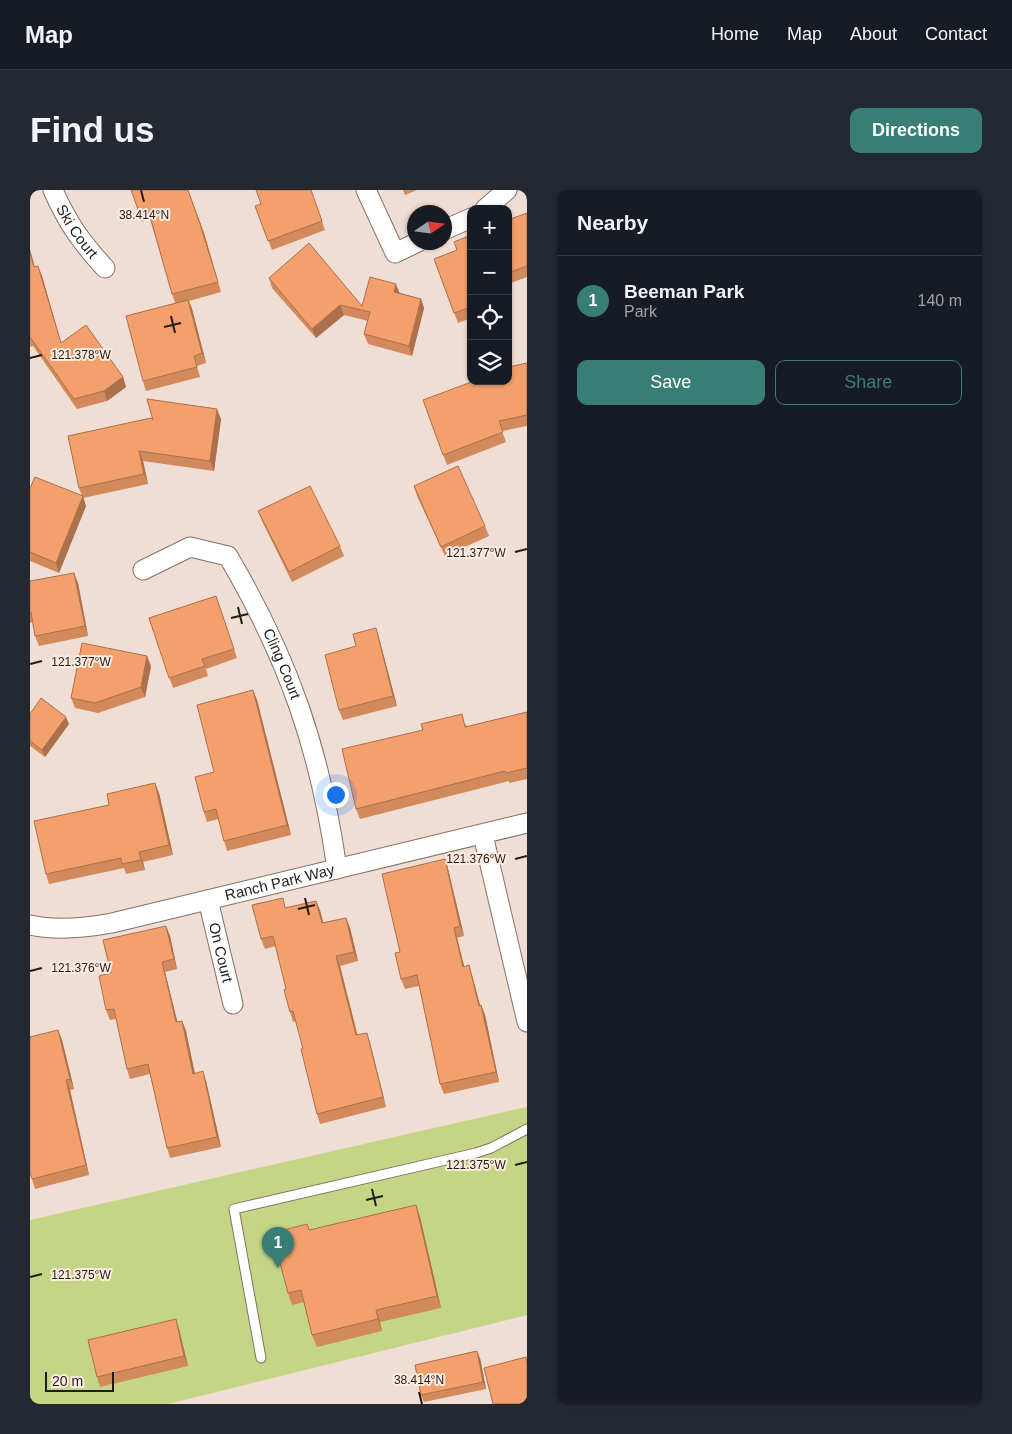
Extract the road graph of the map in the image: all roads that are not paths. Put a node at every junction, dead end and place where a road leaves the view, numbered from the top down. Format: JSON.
{"nodes":[{"id":1,"x":53,"y":190,"type":"edge"},
{"id":2,"x":366,"y":190,"type":"edge"},
{"id":3,"x":507,"y":190,"type":"edge"},
{"id":4,"x":490,"y":205,"type":"edge"},
{"id":5,"x":467,"y":220,"type":"edge"},
{"id":6,"x":452,"y":226,"type":"edge"},
{"id":7,"x":407,"y":248,"type":"edge"},
{"id":8,"x":105,"y":268,"type":"dead end"},
{"id":9,"x":143,"y":570,"type":"dead end"},
{"id":10,"x":527,"y":823,"type":"edge"},
{"id":11,"x":483,"y":835,"type":"junction"},
{"id":12,"x":337,"y":870,"type":"junction"},
{"id":13,"x":208,"y":900,"type":"junction"},
{"id":14,"x":30,"y":926,"type":"edge"},
{"id":15,"x":233,"y":1004,"type":"dead end"},
{"id":16,"x":527,"y":1022,"type":"edge"},
{"id":17,"x":527,"y":1128,"type":"edge"},
{"id":18,"x":261,"y":1358,"type":"dead end"}],
"edges":[{"from":1,"to":8,"type":"street","name":"Ski Court"},
{"from":2,"to":7,"type":"street"},
{"from":3,"to":4,"type":"street"},
{"from":5,"to":6,"type":"street"},
{"from":9,"to":12,"type":"street","name":"Cling Court"},
{"from":10,"to":11,"type":"street","name":"Ranch Park Way"},
{"from":11,"to":12,"type":"street","name":"Ranch Park Way"},
{"from":11,"to":16,"type":"street"},
{"from":12,"to":13,"type":"street","name":"Ranch Park Way"},
{"from":13,"to":14,"type":"street","name":"Ranch Park Way"},
{"from":13,"to":15,"type":"street","name":"On Court"},
{"from":17,"to":18,"type":"lane"}]}
